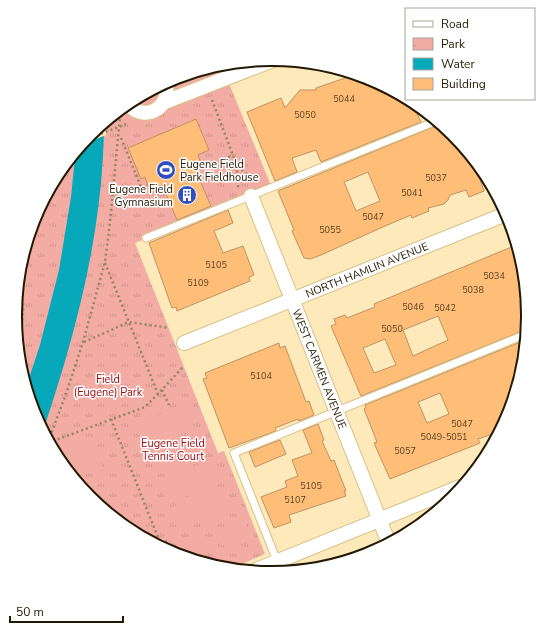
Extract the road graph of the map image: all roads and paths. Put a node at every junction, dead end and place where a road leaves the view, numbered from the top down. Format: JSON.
{"nodes":[{"id":1,"x":255,"y":67,"type":"edge"},
{"id":2,"x":166,"y":90,"type":"edge"},
{"id":3,"x":212,"y":100,"type":"dead end"},
{"id":4,"x":165,"y":102,"type":"junction"},
{"id":5,"x":134,"y":109,"type":"edge"},
{"id":6,"x":120,"y":118,"type":"edge"},
{"id":7,"x":430,"y":124,"type":"edge"},
{"id":8,"x":120,"y":126,"type":"junction"},
{"id":9,"x":102,"y":133,"type":"edge"},
{"id":10,"x":121,"y":138,"type":"dead end"},
{"id":11,"x":233,"y":155,"type":"junction"},
{"id":12,"x":237,"y":166,"type":"junction"},
{"id":13,"x":196,"y":171,"type":"dead end"},
{"id":14,"x":141,"y":187,"type":"dead end"},
{"id":15,"x":250,"y":197,"type":"junction"},
{"id":16,"x":500,"y":216,"type":"edge"},
{"id":17,"x":146,"y":238,"type":"dead end"},
{"id":18,"x":104,"y":262,"type":"junction"},
{"id":19,"x":23,"y":299,"type":"edge"},
{"id":20,"x":292,"y":300,"type":"junction"},
{"id":21,"x":22,"y":322,"type":"edge"},
{"id":22,"x":129,"y":322,"type":"junction"},
{"id":23,"x":169,"y":328,"type":"dead end"},
{"id":24,"x":520,"y":337,"type":"edge"},
{"id":25,"x":83,"y":342,"type":"junction"},
{"id":26,"x":184,"y":343,"type":"dead end"},
{"id":27,"x":184,"y":366,"type":"dead end"},
{"id":28,"x":162,"y":390,"type":"junction"},
{"id":29,"x":158,"y":394,"type":"junction"},
{"id":30,"x":169,"y":405,"type":"dead end"},
{"id":31,"x":336,"y":411,"type":"junction"},
{"id":32,"x":112,"y":420,"type":"junction"},
{"id":33,"x":51,"y":433,"type":"edge"},
{"id":34,"x":55,"y":440,"type":"edge"},
{"id":35,"x":448,"y":492,"type":"edge"},
{"id":36,"x":380,"y":519,"type":"junction"},
{"id":37,"x":387,"y":537,"type":"edge"},
{"id":38,"x":159,"y":539,"type":"edge"},
{"id":39,"x":277,"y":561,"type":"junction"},
{"id":40,"x":266,"y":566,"type":"edge"}],
"edges":[{"from":1,"to":4,"type":"street"},
{"from":2,"to":4,"type":"street"},
{"from":3,"to":11,"type":"path"},
{"from":4,"to":5,"type":"street"},
{"from":6,"to":8,"type":"path"},
{"from":7,"to":15,"type":"lane"},
{"from":8,"to":9,"type":"path"},
{"from":8,"to":18,"type":"path"},
{"from":10,"to":14,"type":"path"},
{"from":11,"to":12,"type":"path"},
{"from":11,"to":13,"type":"path"},
{"from":12,"to":15,"type":"path"},
{"from":12,"to":15,"type":"path"},
{"from":15,"to":17,"type":"lane"},
{"from":15,"to":20,"type":"street","name":"WEST CARMEN AVENUE"},
{"from":16,"to":20,"type":"street","name":"NORTH HAMLIN AVENUE"},
{"from":18,"to":22,"type":"path"},
{"from":18,"to":25,"type":"path"},
{"from":19,"to":21,"type":"path"},
{"from":20,"to":26,"type":"street","name":"NORTH HAMLIN AVENUE"},
{"from":20,"to":31,"type":"street","name":"WEST CARMEN AVENUE"},
{"from":22,"to":23,"type":"path"},
{"from":22,"to":25,"type":"path"},
{"from":22,"to":29,"type":"path"},
{"from":24,"to":31,"type":"lane"},
{"from":25,"to":33,"type":"path"},
{"from":27,"to":28,"type":"path"},
{"from":28,"to":29,"type":"path"},
{"from":28,"to":30,"type":"path"},
{"from":29,"to":32,"type":"path"},
{"from":31,"to":36,"type":"street","name":"WEST CARMEN AVENUE"},
{"from":31,"to":39,"type":"lane"},
{"from":32,"to":34,"type":"path"},
{"from":32,"to":38,"type":"path"},
{"from":35,"to":36,"type":"street"},
{"from":36,"to":37,"type":"street","name":"WEST CARMEN AVENUE"},
{"from":36,"to":39,"type":"street"},
{"from":39,"to":40,"type":"street"}]}
